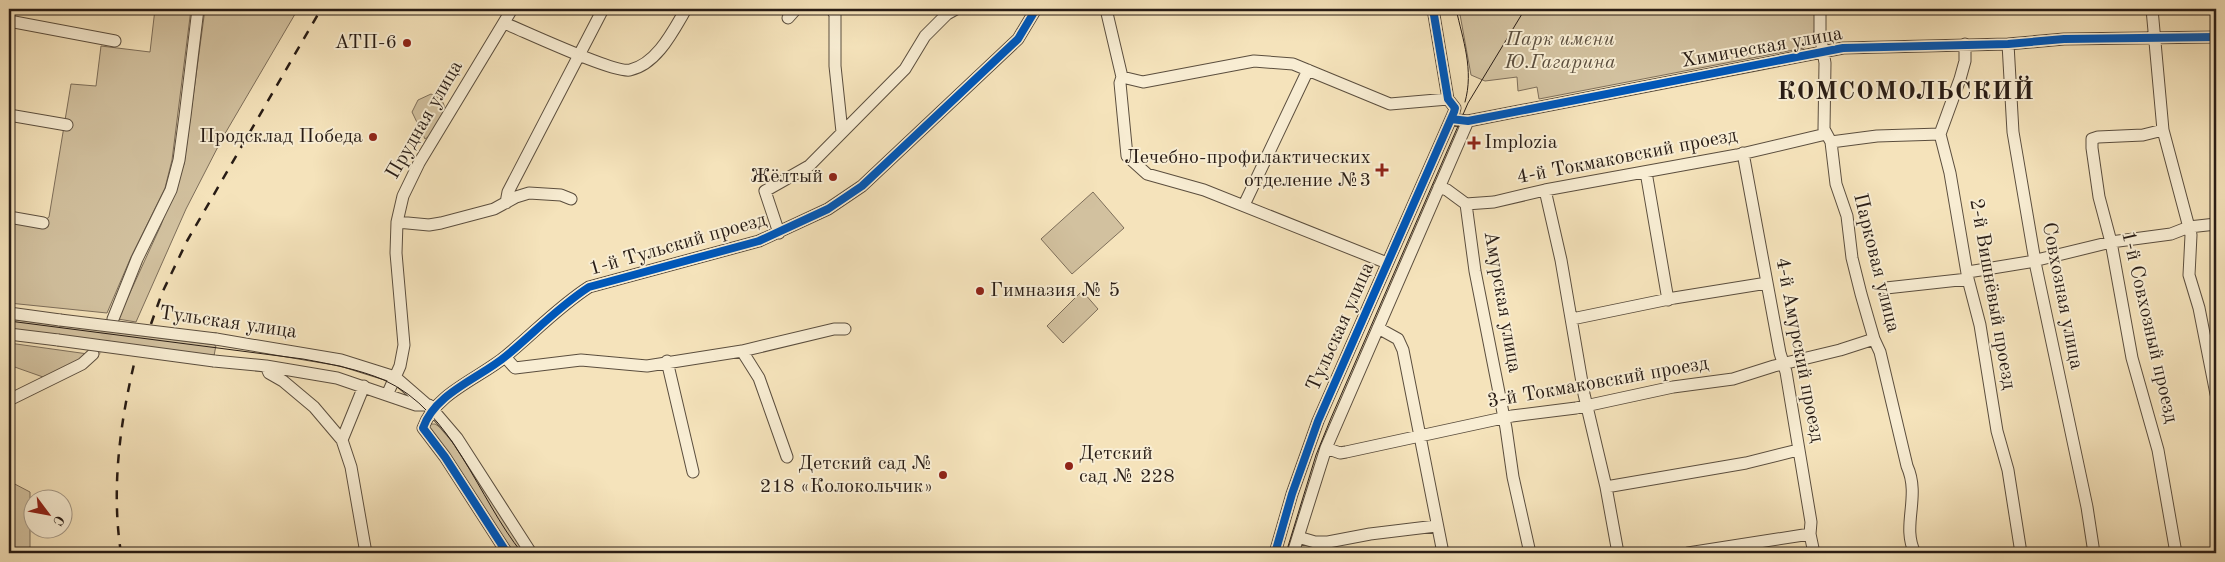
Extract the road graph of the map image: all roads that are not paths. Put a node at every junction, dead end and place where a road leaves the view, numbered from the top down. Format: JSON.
{"nodes":[{"id":1,"x":198,"y":9,"type":"edge"},
{"id":2,"x":512,"y":9,"type":"edge"},
{"id":3,"x":604,"y":9,"type":"edge"},
{"id":4,"x":686,"y":9,"type":"edge"},
{"id":5,"x":796,"y":9,"type":"edge"},
{"id":6,"x":832,"y":9,"type":"edge"},
{"id":7,"x":956,"y":9,"type":"edge"},
{"id":8,"x":1036,"y":9,"type":"edge"},
{"id":9,"x":1106,"y":9,"type":"edge"},
{"id":10,"x":1433,"y":9,"type":"edge"},
{"id":11,"x":1820,"y":9,"type":"edge"},
{"id":12,"x":2152,"y":9,"type":"edge"},
{"id":13,"x":788,"y":18,"type":"dead end"},
{"id":14,"x":9,"y":21,"type":"edge"},
{"id":15,"x":504,"y":23,"type":"junction"},
{"id":16,"x":2154,"y":37,"type":"junction"},
{"id":17,"x":2216,"y":37,"type":"edge"},
{"id":18,"x":115,"y":41,"type":"dead end"},
{"id":19,"x":1965,"y":44,"type":"junction"},
{"id":20,"x":2008,"y":44,"type":"junction"},
{"id":21,"x":1822,"y":51,"type":"junction"},
{"id":22,"x":579,"y":55,"type":"junction"},
{"id":23,"x":1308,"y":70,"type":"junction"},
{"id":24,"x":1122,"y":77,"type":"junction"},
{"id":25,"x":1448,"y":99,"type":"junction"},
{"id":26,"x":9,"y":115,"type":"edge"},
{"id":27,"x":1451,"y":120,"type":"junction"},
{"id":28,"x":1468,"y":121,"type":"junction"},
{"id":29,"x":67,"y":125,"type":"dead end"},
{"id":30,"x":2163,"y":130,"type":"junction"},
{"id":31,"x":842,"y":132,"type":"junction"},
{"id":32,"x":1940,"y":134,"type":"junction"},
{"id":33,"x":1829,"y":138,"type":"junction"},
{"id":34,"x":1743,"y":154,"type":"junction"},
{"id":35,"x":1646,"y":172,"type":"junction"},
{"id":36,"x":1439,"y":187,"type":"junction"},
{"id":37,"x":1545,"y":190,"type":"junction"},
{"id":38,"x":571,"y":199,"type":"dead end"},
{"id":39,"x":506,"y":204,"type":"junction"},
{"id":40,"x":1466,"y":204,"type":"junction"},
{"id":41,"x":1244,"y":205,"type":"junction"},
{"id":42,"x":9,"y":217,"type":"edge"},
{"id":43,"x":396,"y":222,"type":"junction"},
{"id":44,"x":43,"y":223,"type":"dead end"},
{"id":45,"x":2216,"y":224,"type":"edge"},
{"id":46,"x":2189,"y":227,"type":"junction"},
{"id":47,"x":779,"y":233,"type":"junction"},
{"id":48,"x":2111,"y":242,"type":"junction"},
{"id":49,"x":2035,"y":259,"type":"junction"},
{"id":50,"x":1387,"y":263,"type":"junction"},
{"id":51,"x":1968,"y":276,"type":"junction"},
{"id":52,"x":1767,"y":283,"type":"junction"},
{"id":53,"x":1886,"y":288,"type":"dead end"},
{"id":54,"x":1668,"y":300,"type":"junction"},
{"id":55,"x":9,"y":313,"type":"edge"},
{"id":56,"x":113,"y":319,"type":"tunnel mouth"},
{"id":57,"x":1572,"y":319,"type":"junction"},
{"id":58,"x":1378,"y":328,"type":"junction"},
{"id":59,"x":845,"y":329,"type":"dead end"},
{"id":60,"x":9,"y":334,"type":"edge"},
{"id":61,"x":1874,"y":339,"type":"junction"},
{"id":62,"x":742,"y":351,"type":"junction"},
{"id":63,"x":93,"y":354,"type":"tunnel mouth"},
{"id":64,"x":505,"y":357,"type":"junction"},
{"id":65,"x":667,"y":361,"type":"junction"},
{"id":66,"x":1783,"y":363,"type":"junction"},
{"id":67,"x":266,"y":366,"type":"junction"},
{"id":68,"x":395,"y":377,"type":"junction"},
{"id":69,"x":364,"y":386,"type":"junction"},
{"id":70,"x":2216,"y":394,"type":"edge"},
{"id":71,"x":387,"y":395,"type":"junction"},
{"id":72,"x":9,"y":400,"type":"edge"},
{"id":73,"x":1586,"y":405,"type":"junction"},
{"id":74,"x":431,"y":408,"type":"junction"},
{"id":75,"x":1503,"y":418,"type":"junction"},
{"id":76,"x":1419,"y":436,"type":"junction"},
{"id":77,"x":342,"y":440,"type":"junction"},
{"id":78,"x":1326,"y":448,"type":"junction"},
{"id":79,"x":1798,"y":450,"type":"junction"},
{"id":80,"x":787,"y":457,"type":"dead end"},
{"id":81,"x":693,"y":472,"type":"dead end"},
{"id":82,"x":1606,"y":487,"type":"junction"},
{"id":83,"x":1436,"y":526,"type":"junction"},
{"id":84,"x":1810,"y":534,"type":"junction"},
{"id":85,"x":1298,"y":537,"type":"junction"},
{"id":86,"x":366,"y":553,"type":"edge"},
{"id":87,"x":507,"y":553,"type":"edge"},
{"id":88,"x":531,"y":553,"type":"edge"},
{"id":89,"x":1275,"y":553,"type":"edge"},
{"id":90,"x":1293,"y":553,"type":"edge"},
{"id":91,"x":1443,"y":553,"type":"edge"},
{"id":92,"x":1530,"y":553,"type":"edge"},
{"id":93,"x":1618,"y":553,"type":"edge"},
{"id":94,"x":1688,"y":553,"type":"edge"},
{"id":95,"x":1814,"y":553,"type":"edge"},
{"id":96,"x":1915,"y":553,"type":"edge"},
{"id":97,"x":2021,"y":553,"type":"edge"},
{"id":98,"x":2094,"y":553,"type":"edge"},
{"id":99,"x":2176,"y":553,"type":"edge"}],
"edges":[{"from":1,"to":56,"type":"street"},
{"from":2,"to":15,"type":"street","name":"Прудная улица"},
{"from":3,"to":22,"type":"street"},
{"from":4,"to":22,"type":"street"},
{"from":5,"to":13,"type":"street"},
{"from":6,"to":31,"type":"street"},
{"from":7,"to":31,"type":"street"},
{"from":8,"to":47,"type":"street","name":"1-й Тульский проезд"},
{"from":9,"to":24,"type":"street"},
{"from":10,"to":25,"type":"street"},
{"from":11,"to":21,"type":"street","name":"Парковая улица"},
{"from":12,"to":16,"type":"street"},
{"from":14,"to":18,"type":"street"},
{"from":15,"to":22,"type":"street"},
{"from":15,"to":43,"type":"street","name":"Прудная улица"},
{"from":16,"to":17,"type":"street","name":"Химическая улица"},
{"from":16,"to":20,"type":"street","name":"Химическая улица"},
{"from":16,"to":30,"type":"street"},
{"from":19,"to":20,"type":"street","name":"Химическая улица"},
{"from":19,"to":21,"type":"street","name":"Химическая улица"},
{"from":19,"to":32,"type":"street"},
{"from":20,"to":49,"type":"street","name":"Совхозная улица"},
{"from":21,"to":28,"type":"street","name":"Химическая улица"},
{"from":21,"to":33,"type":"street","name":"Парковая улица"},
{"from":22,"to":39,"type":"street"},
{"from":23,"to":24,"type":"street"},
{"from":23,"to":25,"type":"street"},
{"from":23,"to":41,"type":"street"},
{"from":24,"to":41,"type":"street"},
{"from":25,"to":27,"type":"street"},
{"from":26,"to":29,"type":"street"},
{"from":27,"to":28,"type":"street"},
{"from":27,"to":50,"type":"street","name":"Тульская улица"},
{"from":28,"to":36,"type":"street","name":"Тульская улица"},
{"from":30,"to":46,"type":"street"},
{"from":30,"to":48,"type":"street","name":"1-й Совхозный проезд"},
{"from":31,"to":47,"type":"street"},
{"from":32,"to":33,"type":"street","name":"4-й Токмаковский проезд"},
{"from":32,"to":51,"type":"street","name":"2-й Вишнёвый проезд"},
{"from":33,"to":34,"type":"street","name":"4-й Токмаковский проезд"},
{"from":33,"to":61,"type":"street","name":"Парковая улица"},
{"from":34,"to":35,"type":"street","name":"4-й Токмаковский проезд"},
{"from":34,"to":52,"type":"street","name":"4-й Амурский проезд"},
{"from":35,"to":37,"type":"street","name":"4-й Токмаковский проезд"},
{"from":35,"to":54,"type":"street"},
{"from":36,"to":40,"type":"street"},
{"from":36,"to":58,"type":"street","name":"Тульская улица"},
{"from":37,"to":40,"type":"street","name":"4-й Токмаковский проезд"},
{"from":37,"to":57,"type":"street"},
{"from":38,"to":39,"type":"street"},
{"from":39,"to":43,"type":"street"},
{"from":40,"to":75,"type":"street","name":"Амурская улица"},
{"from":41,"to":50,"type":"street"},
{"from":42,"to":44,"type":"street"},
{"from":43,"to":68,"type":"street","name":"Прудная улица"},
{"from":45,"to":46,"type":"street"},
{"from":46,"to":48,"type":"street"},
{"from":46,"to":70,"type":"street"},
{"from":47,"to":64,"type":"street","name":"1-й Тульский проезд"},
{"from":48,"to":49,"type":"street"},
{"from":48,"to":99,"type":"street","name":"1-й Совхозный проезд"},
{"from":49,"to":51,"type":"street"},
{"from":49,"to":98,"type":"street","name":"Совхозная улица"},
{"from":50,"to":89,"type":"street","name":"Тульская улица"},
{"from":51,"to":53,"type":"street"},
{"from":51,"to":97,"type":"street","name":"2-й Вишнёвый проезд"},
{"from":52,"to":54,"type":"street"},
{"from":52,"to":66,"type":"street","name":"4-й Амурский проезд"},
{"from":54,"to":57,"type":"street"},
{"from":55,"to":68,"type":"street","name":"Тульская улица","bridge":true},
{"from":57,"to":73,"type":"street"},
{"from":58,"to":76,"type":"street"},
{"from":58,"to":78,"type":"street","name":"Тульская улица"},
{"from":59,"to":62,"type":"street"},
{"from":60,"to":67,"type":"street","name":"Тульская улица","bridge":true},
{"from":61,"to":66,"type":"street","name":"3-й Токмаковский проезд"},
{"from":61,"to":96,"type":"street","name":"Парковая улица"},
{"from":62,"to":65,"type":"street"},
{"from":62,"to":80,"type":"street"},
{"from":63,"to":72,"type":"street"},
{"from":64,"to":65,"type":"street"},
{"from":64,"to":74,"type":"street","name":"1-й Тульский проезд"},
{"from":65,"to":81,"type":"street"},
{"from":66,"to":73,"type":"street","name":"3-й Токмаковский проезд"},
{"from":66,"to":79,"type":"street","name":"4-й Амурский проезд"},
{"from":67,"to":69,"type":"street","name":"Тульская улица"},
{"from":67,"to":77,"type":"street"},
{"from":68,"to":71,"type":"street","name":"Прудная улица"},
{"from":68,"to":74,"type":"street","name":"Тульская улица"},
{"from":69,"to":71,"type":"street","name":"Тульская улица"},
{"from":69,"to":77,"type":"street"},
{"from":71,"to":74,"type":"street","name":"Тульская улица"},
{"from":73,"to":75,"type":"street","name":"3-й Токмаковский проезд"},
{"from":73,"to":82,"type":"street"},
{"from":74,"to":87,"type":"street"},
{"from":74,"to":88,"type":"street","name":"Тульская улица"},
{"from":75,"to":76,"type":"street","name":"3-й Токмаковский проезд"},
{"from":75,"to":92,"type":"street","name":"Амурская улица"},
{"from":76,"to":78,"type":"street","name":"3-й Токмаковский проезд"},
{"from":76,"to":83,"type":"street"},
{"from":77,"to":86,"type":"street"},
{"from":78,"to":85,"type":"street","name":"Тульская улица"},
{"from":79,"to":82,"type":"street"},
{"from":79,"to":84,"type":"street","name":"4-й Амурский проезд"},
{"from":82,"to":93,"type":"street"},
{"from":83,"to":85,"type":"street"},
{"from":83,"to":91,"type":"street"},
{"from":84,"to":94,"type":"street"},
{"from":84,"to":95,"type":"street","name":"4-й Амурский проезд"},
{"from":85,"to":90,"type":"street","name":"Тульская улица"}]}
